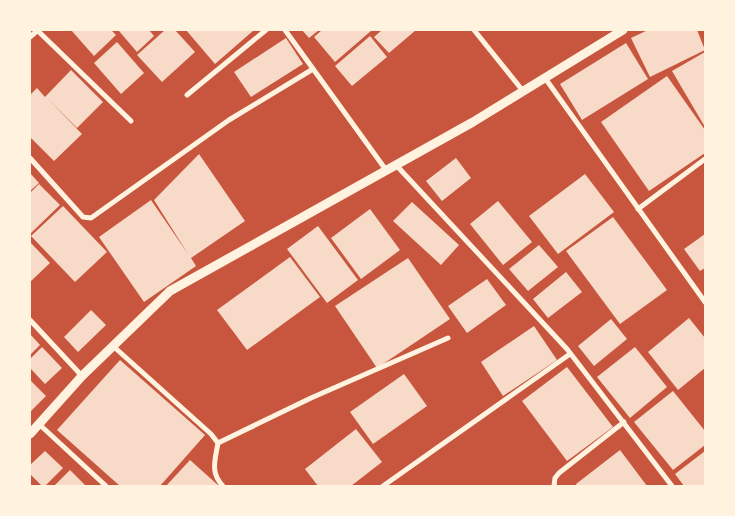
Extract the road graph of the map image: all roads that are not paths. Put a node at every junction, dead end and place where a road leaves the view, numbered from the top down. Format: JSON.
{"nodes":[{"id":1,"x":37,"y":30,"type":"edge"},
{"id":2,"x":266,"y":30,"type":"edge"},
{"id":3,"x":285,"y":30,"type":"edge"},
{"id":4,"x":474,"y":30,"type":"edge"},
{"id":5,"x":622,"y":30,"type":"edge"},
{"id":6,"x":30,"y":37,"type":"edge"},
{"id":7,"x":313,"y":69,"type":"junction"},
{"id":8,"x":545,"y":78,"type":"junction"},
{"id":9,"x":523,"y":91,"type":"junction"},
{"id":10,"x":187,"y":95,"type":"dead end"},
{"id":11,"x":131,"y":121,"type":"dead end"},
{"id":12,"x":30,"y":158,"type":"edge"},
{"id":13,"x":705,"y":159,"type":"edge"},
{"id":14,"x":396,"y":165,"type":"junction"},
{"id":15,"x":386,"y":170,"type":"junction"},
{"id":16,"x":638,"y":209,"type":"junction"},
{"id":17,"x":705,"y":302,"type":"edge"},
{"id":18,"x":30,"y":320,"type":"edge"},
{"id":19,"x":448,"y":338,"type":"dead end"},
{"id":20,"x":113,"y":346,"type":"junction"},
{"id":21,"x":570,"y":354,"type":"junction"},
{"id":22,"x":82,"y":376,"type":"junction"},
{"id":23,"x":624,"y":422,"type":"junction"},
{"id":24,"x":40,"y":424,"type":"junction"},
{"id":25,"x":30,"y":434,"type":"edge"},
{"id":26,"x":218,"y":444,"type":"junction"},
{"id":27,"x":106,"y":486,"type":"edge"},
{"id":28,"x":223,"y":486,"type":"edge"},
{"id":29,"x":383,"y":486,"type":"edge"},
{"id":30,"x":554,"y":486,"type":"edge"},
{"id":31,"x":672,"y":486,"type":"edge"}],
"edges":[{"from":1,"to":6,"type":"street"},
{"from":1,"to":11,"type":"street"},
{"from":2,"to":10,"type":"street"},
{"from":3,"to":7,"type":"street"},
{"from":4,"to":9,"type":"street"},
{"from":5,"to":8,"type":"street"},
{"from":7,"to":12,"type":"street"},
{"from":7,"to":15,"type":"street"},
{"from":8,"to":9,"type":"street"},
{"from":8,"to":16,"type":"street"},
{"from":9,"to":14,"type":"street"},
{"from":13,"to":16,"type":"street"},
{"from":14,"to":15,"type":"street"},
{"from":14,"to":21,"type":"street"},
{"from":15,"to":20,"type":"street"},
{"from":16,"to":17,"type":"street"},
{"from":18,"to":22,"type":"street"},
{"from":19,"to":26,"type":"street"},
{"from":20,"to":22,"type":"street"},
{"from":20,"to":26,"type":"street"},
{"from":21,"to":23,"type":"street"},
{"from":21,"to":29,"type":"street"},
{"from":22,"to":24,"type":"street"},
{"from":23,"to":30,"type":"street"},
{"from":23,"to":31,"type":"street"},
{"from":24,"to":25,"type":"street"},
{"from":24,"to":27,"type":"street"},
{"from":26,"to":28,"type":"street"}]}
